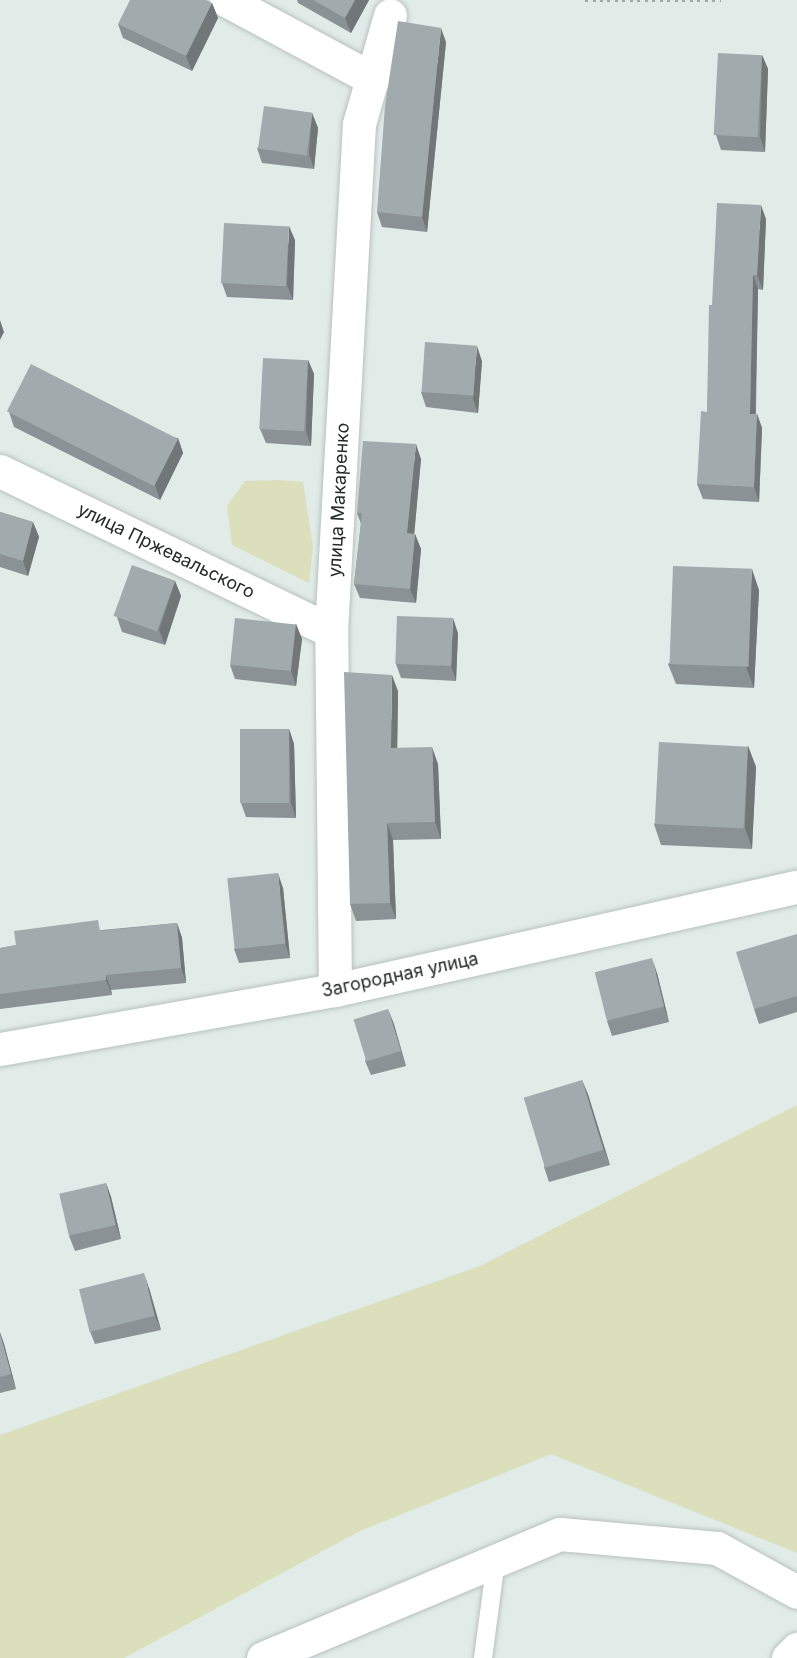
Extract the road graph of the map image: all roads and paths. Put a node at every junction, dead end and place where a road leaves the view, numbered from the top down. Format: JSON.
{"nodes":[{"id":1,"x":226,"y":0,"type":"edge"},
{"id":2,"x":585,"y":0,"type":"edge"},
{"id":3,"x":721,"y":0,"type":"edge"},
{"id":4,"x":390,"y":15,"type":"dead end"},
{"id":5,"x":373,"y":80,"type":"junction"},
{"id":6,"x":0,"y":471,"type":"edge"},
{"id":7,"x":331,"y":631,"type":"junction"},
{"id":8,"x":797,"y":886,"type":"edge"},
{"id":9,"x":335,"y":990,"type":"junction"},
{"id":10,"x":0,"y":1049,"type":"edge"},
{"id":11,"x":496,"y":1561,"type":"junction"},
{"id":12,"x":797,"y":1592,"type":"edge"},
{"id":13,"x":797,"y":1649,"type":"edge"},
{"id":14,"x":263,"y":1658,"type":"edge"},
{"id":15,"x":483,"y":1658,"type":"edge"},
{"id":16,"x":788,"y":1658,"type":"edge"}],
"edges":[{"from":1,"to":5,"type":"street"},
{"from":2,"to":3,"type":"path"},
{"from":4,"to":5,"type":"street","name":"улица Макаренко"},
{"from":5,"to":7,"type":"street","name":"улица Макаренко"},
{"from":6,"to":7,"type":"street","name":"улица Пржевальского"},
{"from":7,"to":9,"type":"street","name":"улица Макаренко"},
{"from":8,"to":9,"type":"street","name":"Загородная улица"},
{"from":9,"to":10,"type":"street","name":"Загородная улица"},
{"from":11,"to":12,"type":"street"},
{"from":11,"to":14,"type":"street"},
{"from":11,"to":15,"type":"lane"},
{"from":13,"to":16,"type":"street"}]}
